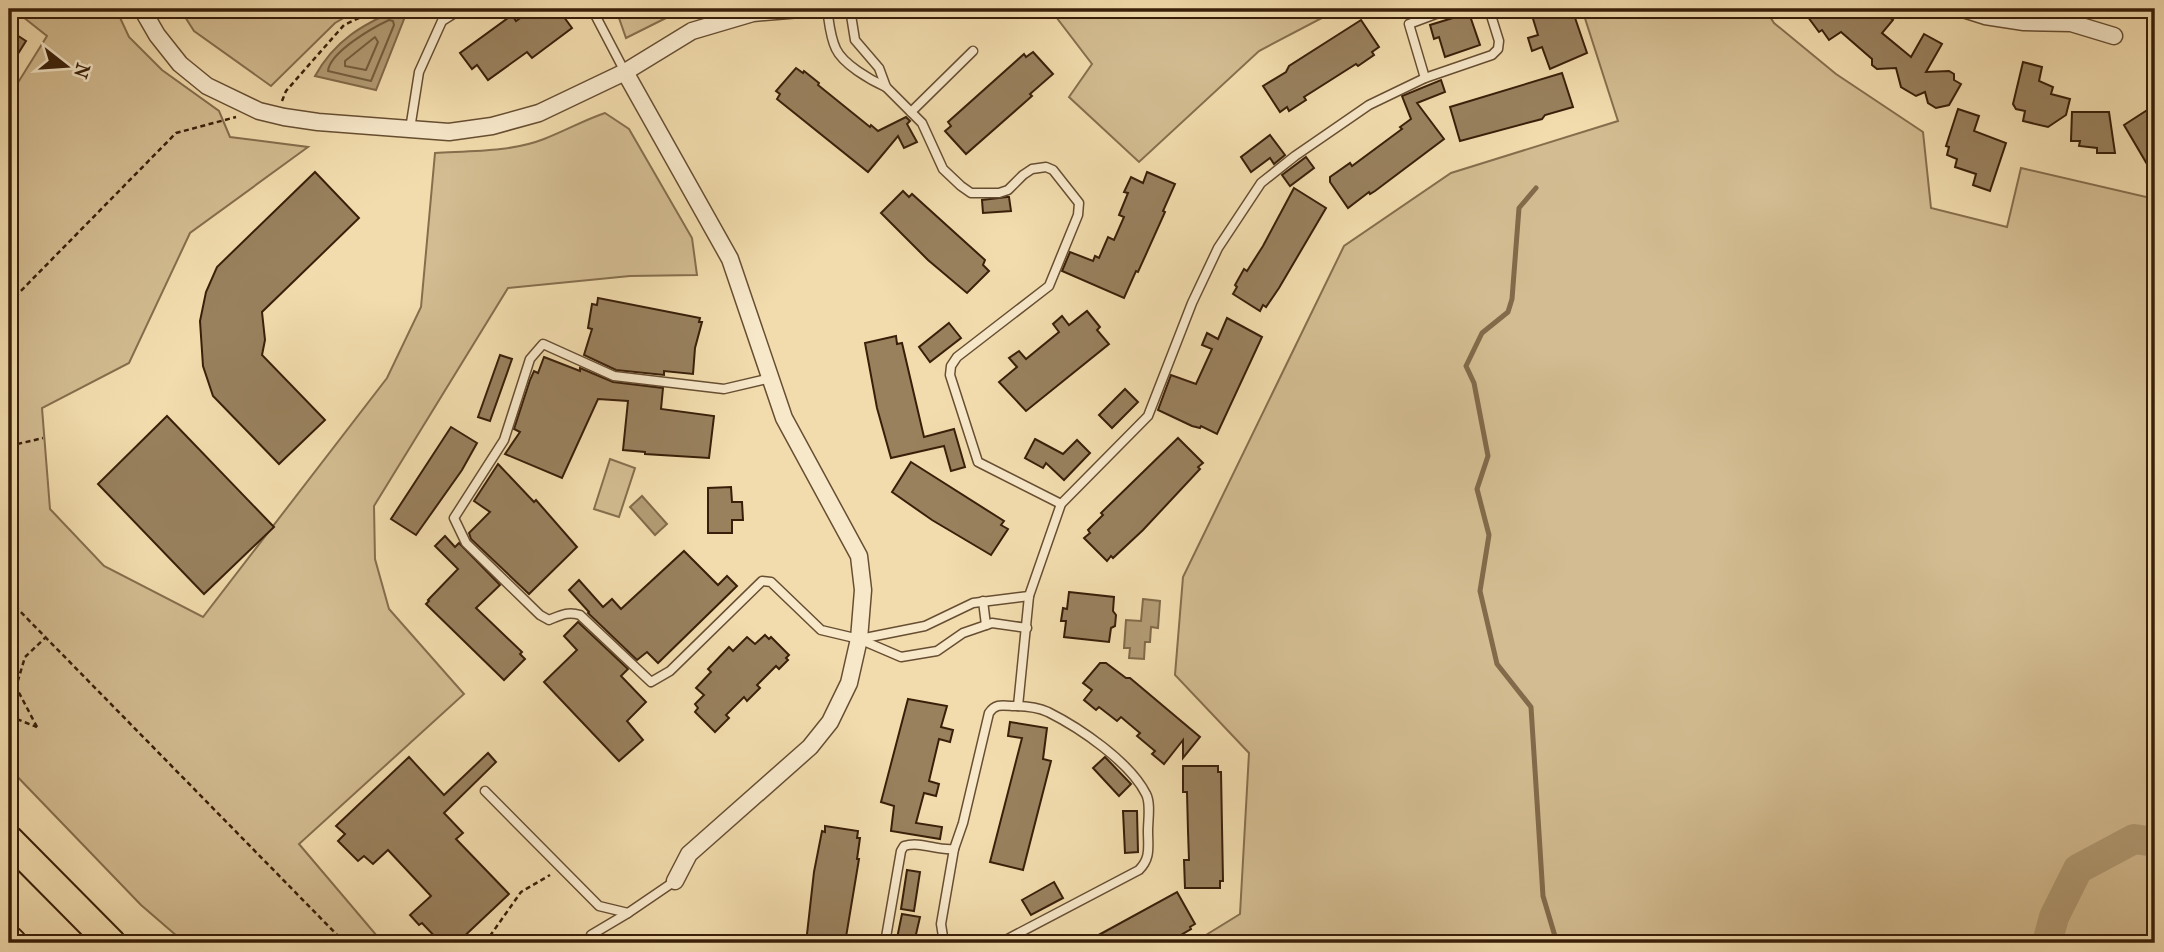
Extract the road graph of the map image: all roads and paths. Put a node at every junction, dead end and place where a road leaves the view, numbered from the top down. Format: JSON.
{"nodes":[{"id":1,"x":142,"y":9,"type":"edge"},
{"id":2,"x":378,"y":9,"type":"edge"},
{"id":3,"x":461,"y":9,"type":"edge"},
{"id":4,"x":592,"y":9,"type":"edge"},
{"id":5,"x":800,"y":9,"type":"edge"},
{"id":6,"x":827,"y":9,"type":"edge"},
{"id":7,"x":850,"y":9,"type":"edge"},
{"id":8,"x":1449,"y":9,"type":"edge"},
{"id":9,"x":1489,"y":9,"type":"edge"},
{"id":10,"x":1963,"y":9,"type":"edge"},
{"id":11,"x":2114,"y":36,"type":"dead end"},
{"id":12,"x":973,"y":51,"type":"dead end"},
{"id":13,"x":625,"y":72,"type":"junction"},
{"id":14,"x":1425,"y":78,"type":"junction"},
{"id":15,"x":886,"y":86,"type":"junction"},
{"id":16,"x":259,"y":111,"type":"junction"},
{"id":17,"x":911,"y":112,"type":"junction"},
{"id":18,"x":276,"y":115,"type":"junction"},
{"id":19,"x":410,"y":129,"type":"junction"},
{"id":20,"x":9,"y":303,"type":"edge"},
{"id":21,"x":771,"y":378,"type":"junction"},
{"id":22,"x":43,"y":438,"type":"dead end"},
{"id":23,"x":9,"y":446,"type":"edge"},
{"id":24,"x":1061,"y":504,"type":"junction"},
{"id":25,"x":1029,"y":596,"type":"junction"},
{"id":26,"x":9,"y":600,"type":"edge"},
{"id":27,"x":983,"y":601,"type":"junction"},
{"id":28,"x":985,"y":625,"type":"junction"},
{"id":29,"x":1027,"y":628,"type":"junction"},
{"id":30,"x":46,"y":638,"type":"junction"},
{"id":31,"x":859,"y":639,"type":"junction"},
{"id":32,"x":1018,"y":706,"type":"junction"},
{"id":33,"x":9,"y":716,"type":"edge"},
{"id":34,"x":485,"y":792,"type":"dead end"},
{"id":35,"x":9,"y":840,"type":"edge"},
{"id":36,"x":954,"y":849,"type":"junction"},
{"id":37,"x":561,"y":868,"type":"junction"},
{"id":38,"x":675,"y":881,"type":"joint"},
{"id":39,"x":628,"y":913,"type":"junction"},
{"id":40,"x":111,"y":943,"type":"edge"},
{"id":41,"x":345,"y":943,"type":"edge"},
{"id":42,"x":485,"y":943,"type":"edge"},
{"id":43,"x":590,"y":943,"type":"edge"},
{"id":44,"x":885,"y":943,"type":"edge"},
{"id":45,"x":944,"y":943,"type":"edge"},
{"id":46,"x":1000,"y":943,"type":"edge"}],
"edges":[{"from":1,"to":16,"type":"street"},
{"from":2,"to":18,"type":"path"},
{"from":3,"to":19,"type":"lane"},
{"from":4,"to":13,"type":"lane"},
{"from":5,"to":13,"type":"street"},
{"from":6,"to":15,"type":"lane"},
{"from":7,"to":15,"type":"lane"},
{"from":8,"to":14,"type":"lane"},
{"from":9,"to":14,"type":"lane"},
{"from":10,"to":11,"type":"street"},
{"from":12,"to":17,"type":"lane"},
{"from":13,"to":19,"type":"street"},
{"from":13,"to":21,"type":"street"},
{"from":14,"to":24,"type":"lane"},
{"from":15,"to":17,"type":"lane"},
{"from":16,"to":18,"type":"street"},
{"from":16,"to":20,"type":"path"},
{"from":17,"to":24,"type":"lane"},
{"from":18,"to":19,"type":"street"},
{"from":21,"to":31,"type":"street"},
{"from":21,"to":31,"type":"lane"},
{"from":22,"to":23,"type":"path"},
{"from":24,"to":25,"type":"lane"},
{"from":25,"to":27,"type":"lane"},
{"from":25,"to":29,"type":"lane"},
{"from":26,"to":30,"type":"path"},
{"from":27,"to":28,"type":"lane"},
{"from":27,"to":31,"type":"lane"},
{"from":28,"to":29,"type":"lane"},
{"from":28,"to":31,"type":"lane"},
{"from":29,"to":32,"type":"lane"},
{"from":30,"to":33,"type":"path"},
{"from":30,"to":41,"type":"path"},
{"from":31,"to":38,"type":"street"},
{"from":32,"to":36,"type":"lane"},
{"from":32,"to":46,"type":"lane"},
{"from":34,"to":37,"type":"lane"},
{"from":35,"to":40,"type":"highway"},
{"from":36,"to":44,"type":"lane"},
{"from":36,"to":45,"type":"lane"},
{"from":37,"to":39,"type":"lane"},
{"from":37,"to":42,"type":"path"},
{"from":38,"to":39,"type":"lane"},
{"from":39,"to":43,"type":"lane"}]}
